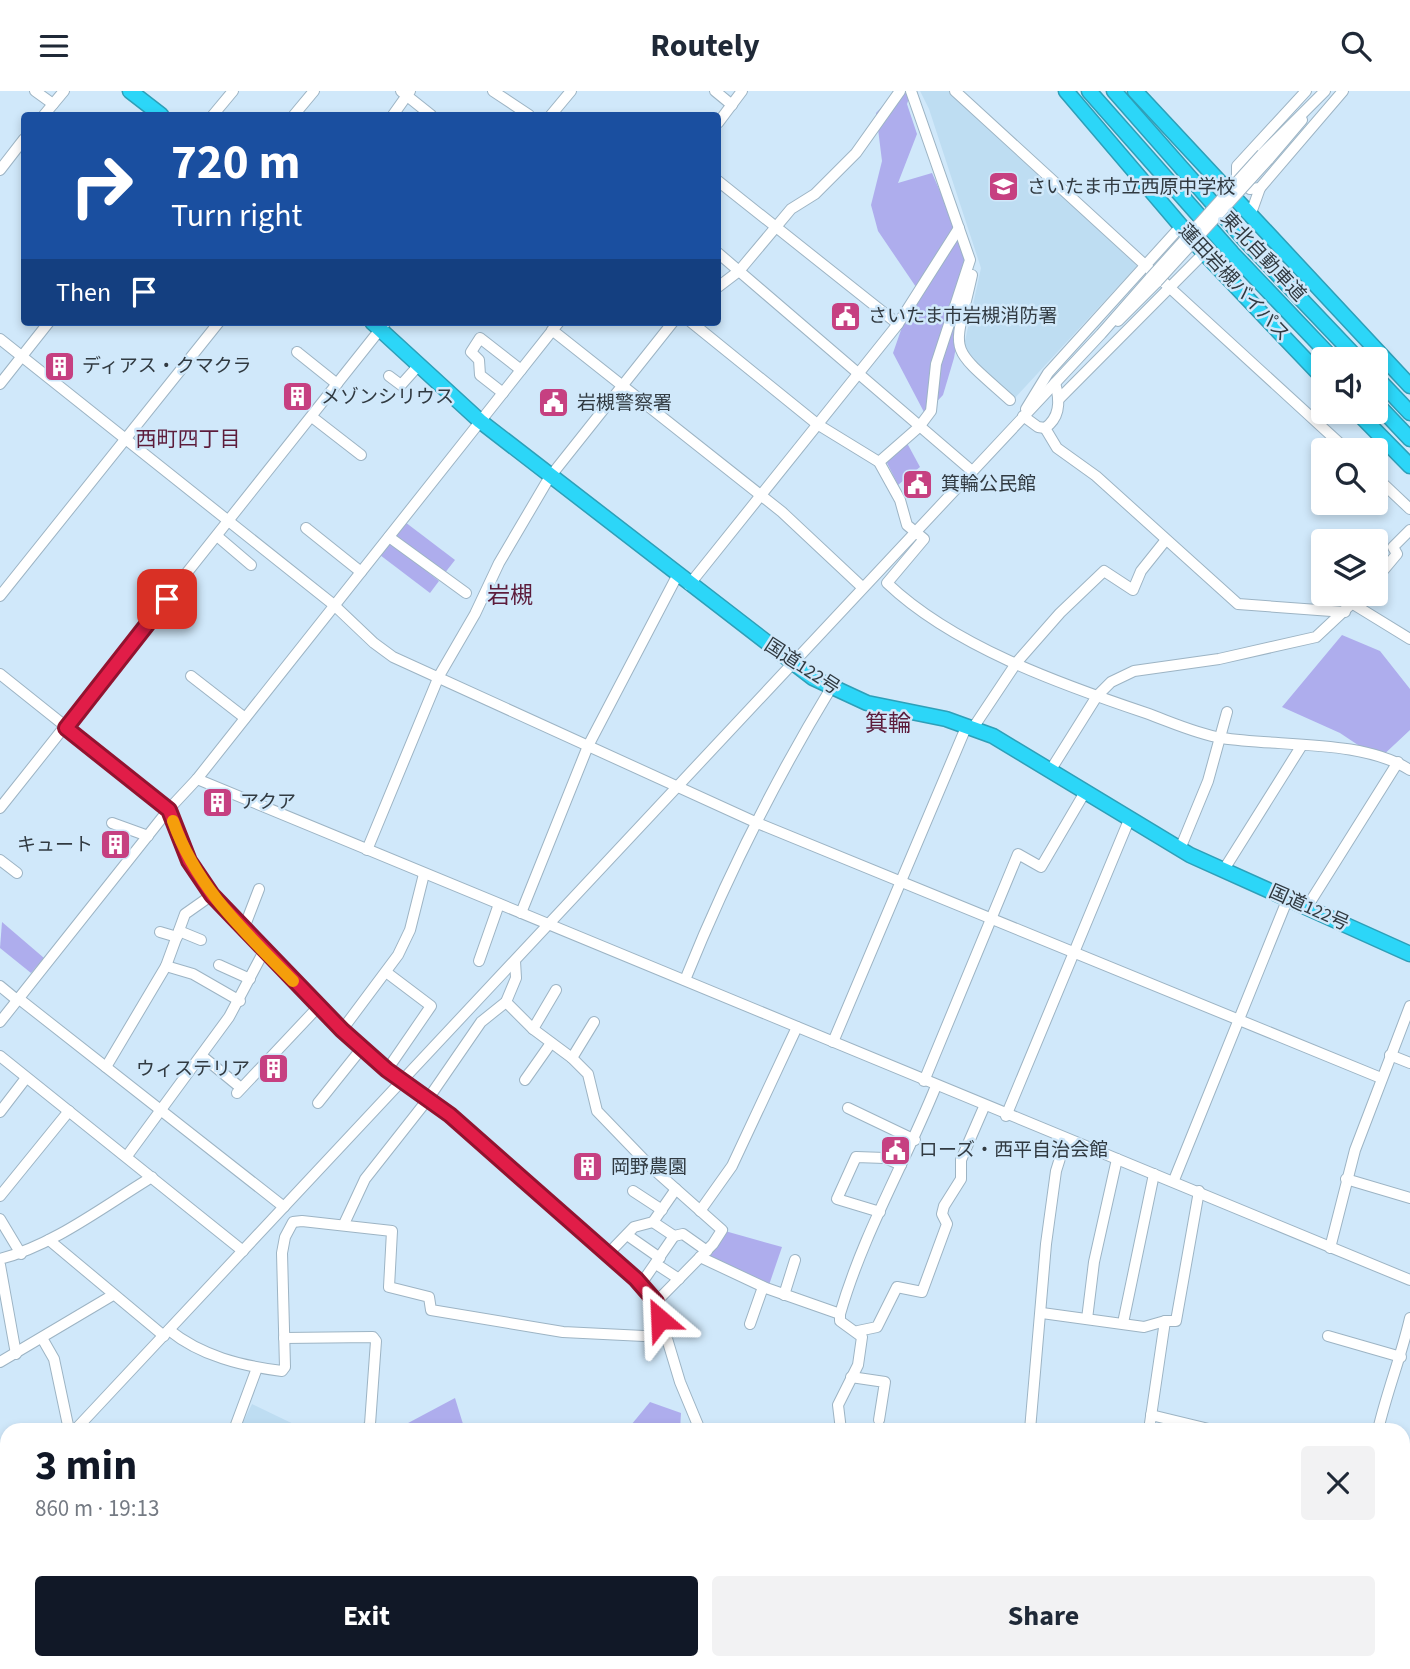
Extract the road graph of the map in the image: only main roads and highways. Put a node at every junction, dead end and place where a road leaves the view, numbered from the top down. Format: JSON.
{"nodes":[{"id":1,"x":130,"y":91,"type":"edge"},
{"id":2,"x":1066,"y":91,"type":"edge"},
{"id":3,"x":1089,"y":91,"type":"edge"},
{"id":4,"x":1114,"y":91,"type":"edge"},
{"id":5,"x":1135,"y":91,"type":"edge"},
{"id":6,"x":157,"y":112,"type":"edge"},
{"id":7,"x":380,"y":326,"type":"edge"},
{"id":8,"x":1322,"y":347,"type":"edge"},
{"id":9,"x":1347,"y":347,"type":"edge"},
{"id":10,"x":1311,"y":365,"type":"edge"},
{"id":11,"x":1410,"y":386,"type":"edge"},
{"id":12,"x":1388,"y":390,"type":"edge"},
{"id":13,"x":1410,"y":413,"type":"edge"},
{"id":14,"x":1388,"y":416,"type":"edge"},
{"id":15,"x":1369,"y":424,"type":"edge"},
{"id":16,"x":1410,"y":439,"type":"edge"},
{"id":17,"x":1410,"y":466,"type":"edge"},
{"id":18,"x":1410,"y":954,"type":"edge"}],
"edges":[{"from":1,"to":6,"type":"highway"},
{"from":2,"to":10,"type":"highway","name":"蓮田岩槻バイパス"},
{"from":3,"to":8,"type":"highway","name":"東北自動車道"},
{"from":4,"to":9,"type":"highway","name":"東北自動車道"},
{"from":5,"to":11,"type":"highway"},
{"from":7,"to":18,"type":"highway","name":"国道122号"},
{"from":12,"to":13,"type":"highway"},
{"from":14,"to":16,"type":"highway"},
{"from":15,"to":17,"type":"highway"}]}
